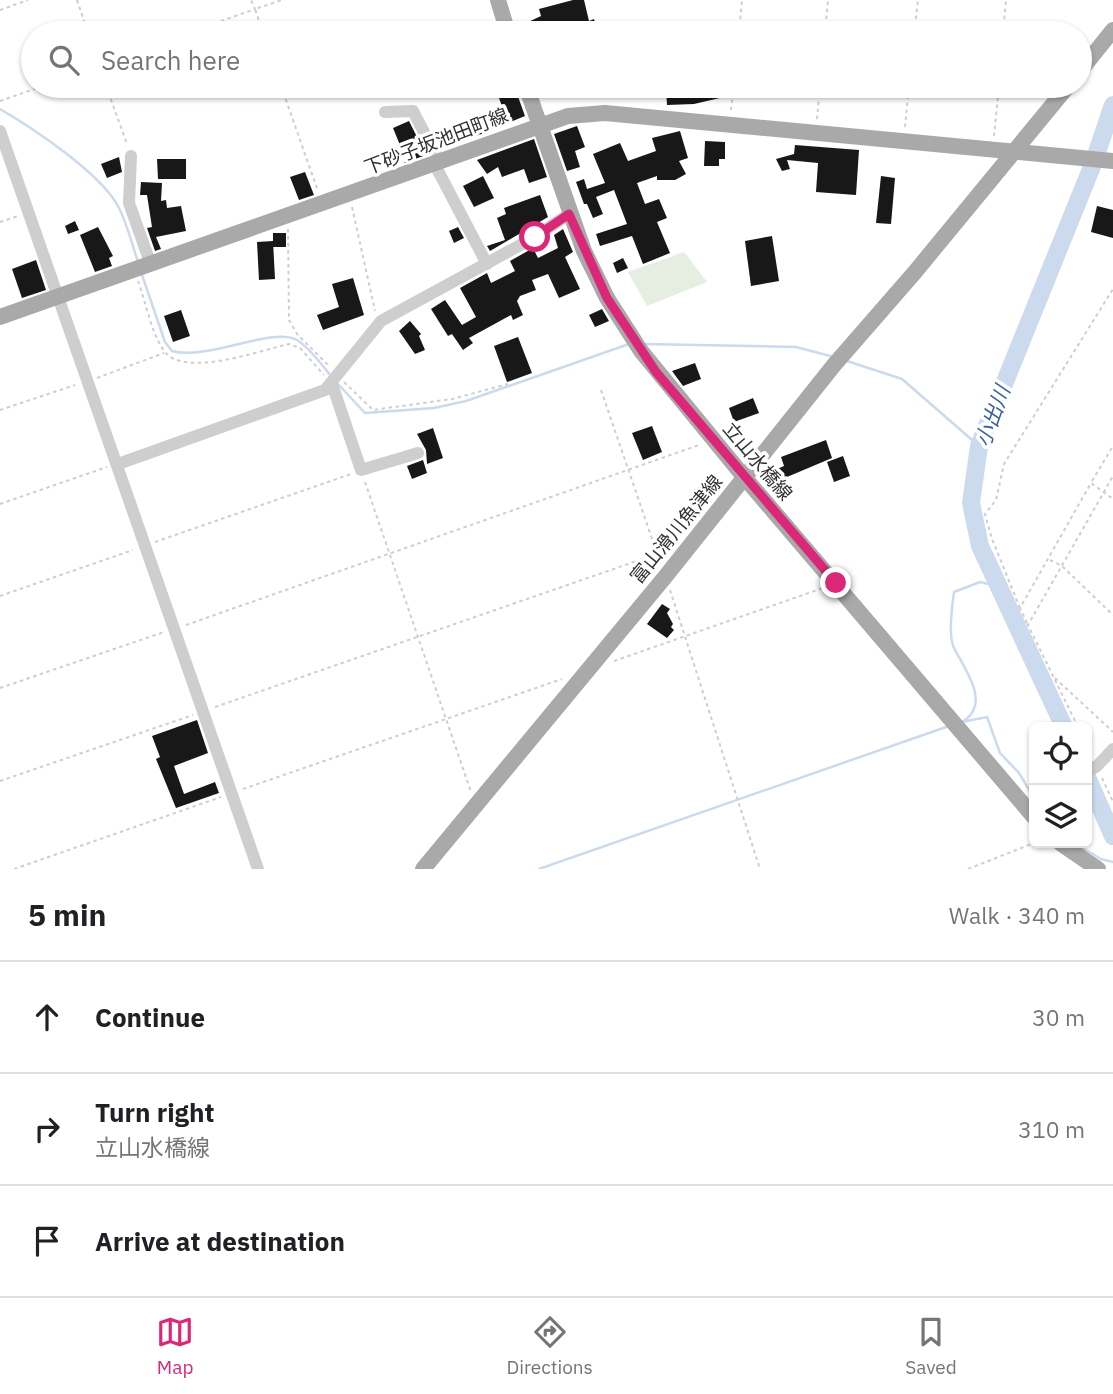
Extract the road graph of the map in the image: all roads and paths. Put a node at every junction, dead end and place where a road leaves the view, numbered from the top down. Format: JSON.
{"nodes":[{"id":1,"x":28,"y":0,"type":"edge"},
{"id":2,"x":76,"y":0,"type":"edge"},
{"id":3,"x":251,"y":0,"type":"edge"},
{"id":4,"x":282,"y":0,"type":"edge"},
{"id":5,"x":498,"y":0,"type":"edge"},
{"id":6,"x":742,"y":0,"type":"edge"},
{"id":7,"x":828,"y":0,"type":"edge"},
{"id":8,"x":918,"y":0,"type":"edge"},
{"id":9,"x":1006,"y":0,"type":"edge"},
{"id":10,"x":255,"y":9,"type":"junction"},
{"id":11,"x":0,"y":10,"type":"edge"},
{"id":12,"x":84,"y":21,"type":"edge"},
{"id":13,"x":222,"y":21,"type":"edge"},
{"id":14,"x":259,"y":21,"type":"edge"},
{"id":15,"x":504,"y":21,"type":"edge"},
{"id":16,"x":740,"y":21,"type":"edge"},
{"id":17,"x":826,"y":21,"type":"edge"},
{"id":18,"x":915,"y":21,"type":"edge"},
{"id":19,"x":1004,"y":21,"type":"edge"},
{"id":20,"x":1113,"y":30,"type":"edge"},
{"id":21,"x":1092,"y":56,"type":"edge"},
{"id":22,"x":21,"y":94,"type":"edge"},
{"id":23,"x":110,"y":98,"type":"edge"},
{"id":24,"x":285,"y":98,"type":"edge"},
{"id":25,"x":530,"y":98,"type":"edge"},
{"id":26,"x":733,"y":98,"type":"edge"},
{"id":27,"x":819,"y":98,"type":"edge"},
{"id":28,"x":908,"y":98,"type":"edge"},
{"id":29,"x":998,"y":98,"type":"edge"},
{"id":30,"x":1058,"y":98,"type":"edge"},
{"id":31,"x":0,"y":101,"type":"edge"},
{"id":32,"x":385,"y":112,"type":"dead end"},
{"id":33,"x":539,"y":124,"type":"junction"},
{"id":34,"x":730,"y":125,"type":"junction"},
{"id":35,"x":0,"y":131,"type":"edge"},
{"id":36,"x":816,"y":134,"type":"junction"},
{"id":37,"x":904,"y":142,"type":"junction"},
{"id":38,"x":993,"y":151,"type":"junction"},
{"id":39,"x":1013,"y":152,"type":"junction"},
{"id":40,"x":131,"y":156,"type":"joint"},
{"id":41,"x":1109,"y":160,"type":"edge"},
{"id":42,"x":438,"y":164,"type":"junction"},
{"id":43,"x":349,"y":196,"type":"junction"},
{"id":44,"x":323,"y":205,"type":"junction"},
{"id":45,"x":29,"y":212,"type":"junction"},
{"id":46,"x":569,"y":214,"type":"junction"},
{"id":47,"x":0,"y":222,"type":"edge"},
{"id":48,"x":487,"y":264,"type":"junction"},
{"id":49,"x":143,"y":267,"type":"junction"},
{"id":50,"x":1113,"y":289,"type":"edge"},
{"id":51,"x":59,"y":296,"type":"junction"},
{"id":52,"x":0,"y":317,"type":"edge"},
{"id":53,"x":381,"y":321,"type":"junction"},
{"id":54,"x":332,"y":384,"type":"junction"},
{"id":55,"x":601,"y":390,"type":"dead end"},
{"id":56,"x":713,"y":439,"type":"junction"},
{"id":57,"x":1113,"y":446,"type":"edge"},
{"id":58,"x":418,"y":453,"type":"dead end"},
{"id":59,"x":118,"y":464,"type":"junction"},
{"id":60,"x":361,"y":470,"type":"junction"},
{"id":61,"x":628,"y":470,"type":"junction"},
{"id":62,"x":1113,"y":476,"type":"edge"},
{"id":63,"x":745,"y":478,"type":"junction"},
{"id":64,"x":1091,"y":483,"type":"junction"},
{"id":65,"x":1105,"y":491,"type":"junction"},
{"id":66,"x":1113,"y":499,"type":"edge"},
{"id":67,"x":0,"y":504,"type":"edge"},
{"id":68,"x":146,"y":545,"type":"junction"},
{"id":69,"x":389,"y":554,"type":"junction"},
{"id":70,"x":657,"y":554,"type":"junction"},
{"id":71,"x":1049,"y":559,"type":"junction"},
{"id":72,"x":1062,"y":566,"type":"junction"},
{"id":73,"x":665,"y":577,"type":"junction"},
{"id":74,"x":836,"y":583,"type":"junction"},
{"id":75,"x":0,"y":596,"type":"edge"},
{"id":76,"x":1020,"y":608,"type":"junction"},
{"id":77,"x":1113,"y":615,"type":"edge"},
{"id":78,"x":1028,"y":625,"type":"junction"},
{"id":79,"x":175,"y":628,"type":"junction"},
{"id":80,"x":686,"y":636,"type":"junction"},
{"id":81,"x":418,"y":638,"type":"junction"},
{"id":82,"x":612,"y":662,"type":"dead end"},
{"id":83,"x":1053,"y":677,"type":"junction"},
{"id":84,"x":565,"y":678,"type":"dead end"},
{"id":85,"x":0,"y":688,"type":"edge"},
{"id":86,"x":204,"y":711,"type":"junction"},
{"id":87,"x":446,"y":720,"type":"junction"},
{"id":88,"x":1076,"y":722,"type":"edge"},
{"id":89,"x":1113,"y":732,"type":"edge"},
{"id":90,"x":1113,"y":749,"type":"edge"},
{"id":91,"x":1092,"y":769,"type":"edge"},
{"id":92,"x":0,"y":781,"type":"edge"},
{"id":93,"x":232,"y":793,"type":"junction"},
{"id":94,"x":1028,"y":801,"type":"edge"},
{"id":95,"x":1113,"y":802,"type":"edge"},
{"id":96,"x":476,"y":806,"type":"junction"},
{"id":97,"x":1029,"y":845,"type":"edge"},
{"id":98,"x":1067,"y":848,"type":"edge"},
{"id":99,"x":973,"y":868,"type":"edge"},
{"id":100,"x":14,"y":869,"type":"edge"},
{"id":101,"x":258,"y":869,"type":"edge"},
{"id":102,"x":424,"y":869,"type":"edge"},
{"id":103,"x":760,"y":869,"type":"edge"},
{"id":104,"x":968,"y":869,"type":"edge"},
{"id":105,"x":1098,"y":869,"type":"edge"}],
"edges":[{"from":1,"to":11,"type":"path"},
{"from":2,"to":12,"type":"path"},
{"from":3,"to":10,"type":"path"},
{"from":4,"to":10,"type":"path"},
{"from":5,"to":15,"type":"main road"},
{"from":6,"to":16,"type":"path"},
{"from":7,"to":17,"type":"path"},
{"from":8,"to":18,"type":"path"},
{"from":9,"to":19,"type":"path"},
{"from":10,"to":13,"type":"path"},
{"from":10,"to":14,"type":"path"},
{"from":20,"to":21,"type":"main road"},
{"from":22,"to":31,"type":"path"},
{"from":23,"to":40,"type":"path"},
{"from":24,"to":44,"type":"path"},
{"from":25,"to":33,"type":"main road","name":"立山水橋線"},
{"from":26,"to":34,"type":"path"},
{"from":27,"to":36,"type":"path"},
{"from":28,"to":37,"type":"path"},
{"from":29,"to":38,"type":"path"},
{"from":30,"to":39,"type":"main road","name":"富山滑川魚津線"},
{"from":32,"to":42,"type":"street"},
{"from":33,"to":34,"type":"main road","name":"下砂子坂池田町線"},
{"from":33,"to":42,"type":"main road","name":"下砂子坂池田町線"},
{"from":33,"to":46,"type":"main road","name":"立山水橋線"},
{"from":34,"to":36,"type":"main road","name":"下砂子坂池田町線"},
{"from":35,"to":45,"type":"street"},
{"from":36,"to":37,"type":"main road","name":"下砂子坂池田町線"},
{"from":37,"to":38,"type":"main road","name":"下砂子坂池田町線"},
{"from":38,"to":39,"type":"main road","name":"下砂子坂池田町線"},
{"from":39,"to":41,"type":"main road","name":"下砂子坂池田町線"},
{"from":39,"to":63,"type":"main road","name":"富山滑川魚津線"},
{"from":40,"to":49,"type":"street"},
{"from":42,"to":43,"type":"main road","name":"下砂子坂池田町線"},
{"from":42,"to":48,"type":"street"},
{"from":43,"to":44,"type":"main road","name":"下砂子坂池田町線"},
{"from":43,"to":53,"type":"path"},
{"from":44,"to":49,"type":"main road","name":"下砂子坂池田町線"},
{"from":45,"to":47,"type":"path"},
{"from":45,"to":51,"type":"street"},
{"from":46,"to":48,"type":"street"},
{"from":46,"to":56,"type":"main road","name":"立山水橋線"},
{"from":48,"to":53,"type":"street"},
{"from":49,"to":51,"type":"main road","name":"下砂子坂池田町線"},
{"from":49,"to":54,"type":"path"},
{"from":50,"to":76,"type":"path"},
{"from":51,"to":52,"type":"main road","name":"下砂子坂池田町線"},
{"from":51,"to":59,"type":"street"},
{"from":53,"to":54,"type":"street"},
{"from":54,"to":59,"type":"street"},
{"from":54,"to":60,"type":"street"},
{"from":55,"to":61,"type":"path"},
{"from":56,"to":61,"type":"path"},
{"from":56,"to":63,"type":"main road","name":"立山水橋線"},
{"from":57,"to":64,"type":"path"},
{"from":58,"to":60,"type":"street"},
{"from":59,"to":67,"type":"path"},
{"from":59,"to":68,"type":"street"},
{"from":60,"to":68,"type":"path"},
{"from":60,"to":69,"type":"path"},
{"from":61,"to":69,"type":"path"},
{"from":61,"to":70,"type":"path"},
{"from":62,"to":65,"type":"path"},
{"from":63,"to":73,"type":"main road","name":"富山滑川魚津線"},
{"from":63,"to":74,"type":"main road","name":"立山水橋線"},
{"from":64,"to":65,"type":"path"},
{"from":64,"to":71,"type":"path"},
{"from":65,"to":66,"type":"path"},
{"from":65,"to":72,"type":"path"},
{"from":68,"to":75,"type":"path"},
{"from":68,"to":79,"type":"street"},
{"from":69,"to":79,"type":"path"},
{"from":69,"to":81,"type":"path"},
{"from":70,"to":73,"type":"path"},
{"from":70,"to":81,"type":"path"},
{"from":71,"to":72,"type":"path"},
{"from":71,"to":76,"type":"path"},
{"from":72,"to":77,"type":"path"},
{"from":72,"to":78,"type":"path"},
{"from":73,"to":80,"type":"path"},
{"from":73,"to":96,"type":"main road","name":"富山滑川魚津線"},
{"from":74,"to":80,"type":"path"},
{"from":74,"to":94,"type":"main road","name":"立山水橋線"},
{"from":76,"to":78,"type":"path"},
{"from":78,"to":83,"type":"path"},
{"from":79,"to":85,"type":"path"},
{"from":79,"to":86,"type":"street"},
{"from":80,"to":82,"type":"path"},
{"from":80,"to":103,"type":"path"},
{"from":81,"to":86,"type":"path"},
{"from":81,"to":87,"type":"path"},
{"from":83,"to":88,"type":"path"},
{"from":83,"to":89,"type":"path"},
{"from":84,"to":87,"type":"path"},
{"from":86,"to":92,"type":"path"},
{"from":86,"to":93,"type":"street"},
{"from":87,"to":93,"type":"path"},
{"from":87,"to":96,"type":"path"},
{"from":90,"to":91,"type":"street"},
{"from":91,"to":95,"type":"path"},
{"from":93,"to":100,"type":"path"},
{"from":93,"to":101,"type":"street"},
{"from":96,"to":102,"type":"main road","name":"富山滑川魚津線"},
{"from":97,"to":99,"type":"path"},
{"from":98,"to":105,"type":"main road"},
{"from":99,"to":104,"type":"path"}]}
